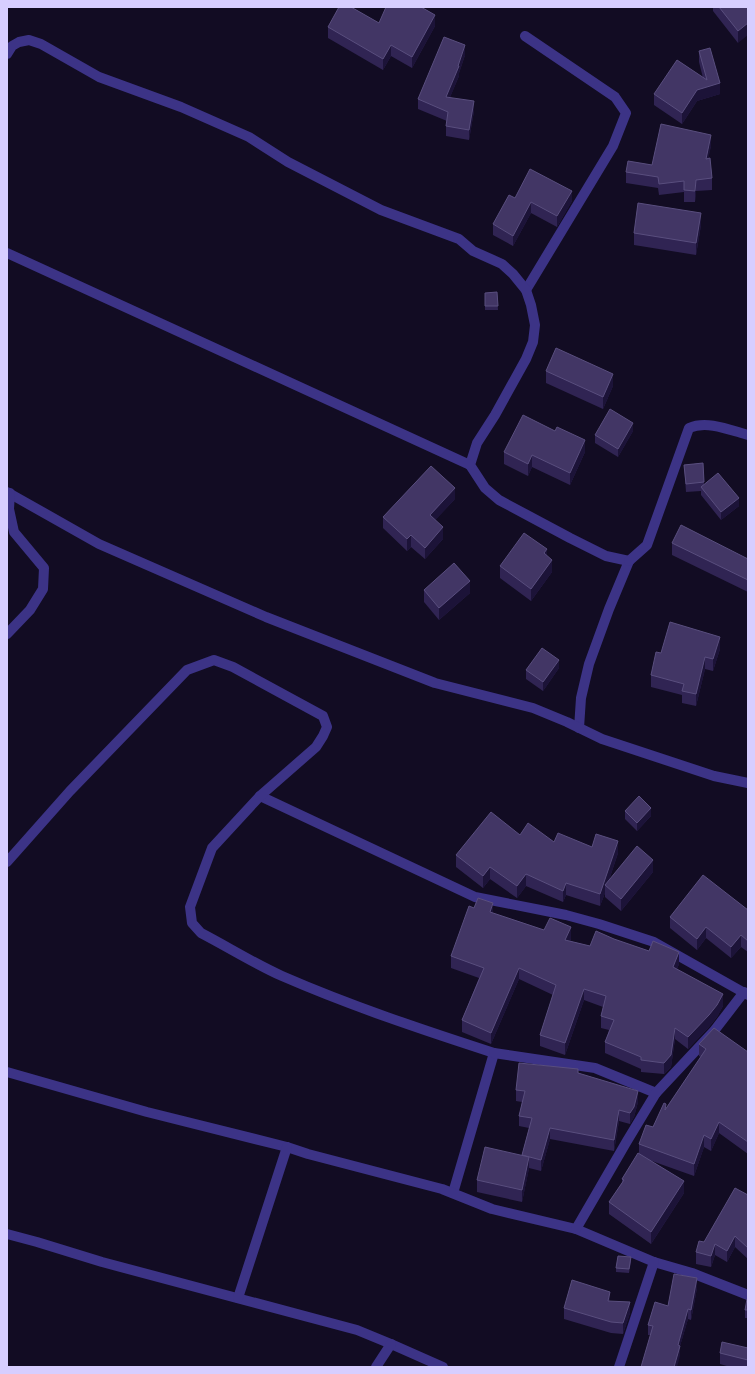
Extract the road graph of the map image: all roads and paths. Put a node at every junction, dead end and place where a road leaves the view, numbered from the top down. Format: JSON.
{"nodes":[{"id":1,"x":525,"y":36,"type":"dead end"},
{"id":2,"x":7,"y":54,"type":"edge"},
{"id":3,"x":7,"y":253,"type":"edge"},
{"id":4,"x":526,"y":290,"type":"junction"},
{"id":5,"x":748,"y":435,"type":"edge"},
{"id":6,"x":470,"y":466,"type":"junction"},
{"id":7,"x":9,"y":493,"type":"edge"},
{"id":8,"x":629,"y":561,"type":"junction"},
{"id":9,"x":7,"y":634,"type":"edge"},
{"id":10,"x":579,"y":728,"type":"junction"},
{"id":11,"x":748,"y":782,"type":"edge"},
{"id":12,"x":260,"y":796,"type":"junction"},
{"id":13,"x":7,"y":862,"type":"edge"},
{"id":14,"x":746,"y":994,"type":"edge"},
{"id":15,"x":494,"y":1053,"type":"junction"},
{"id":16,"x":7,"y":1072,"type":"edge"},
{"id":17,"x":656,"y":1093,"type":"junction"},
{"id":18,"x":287,"y":1147,"type":"junction"},
{"id":19,"x":453,"y":1193,"type":"junction"},
{"id":20,"x":576,"y":1229,"type":"junction"},
{"id":21,"x":7,"y":1234,"type":"edge"},
{"id":22,"x":654,"y":1262,"type":"junction"},
{"id":23,"x":748,"y":1295,"type":"edge"},
{"id":24,"x":238,"y":1298,"type":"junction"},
{"id":25,"x":391,"y":1344,"type":"junction"},
{"id":26,"x":376,"y":1367,"type":"edge"},
{"id":27,"x":443,"y":1367,"type":"edge"},
{"id":28,"x":619,"y":1367,"type":"edge"}],
"edges":[{"from":1,"to":4,"type":"street"},
{"from":2,"to":4,"type":"street"},
{"from":3,"to":6,"type":"street"},
{"from":4,"to":6,"type":"street"},
{"from":5,"to":8,"type":"street"},
{"from":6,"to":8,"type":"street"},
{"from":7,"to":9,"type":"street"},
{"from":7,"to":10,"type":"street"},
{"from":8,"to":10,"type":"street"},
{"from":10,"to":11,"type":"street"},
{"from":12,"to":13,"type":"street"},
{"from":12,"to":14,"type":"street"},
{"from":12,"to":15,"type":"street"},
{"from":14,"to":17,"type":"street"},
{"from":15,"to":17,"type":"street"},
{"from":15,"to":19,"type":"street"},
{"from":16,"to":18,"type":"street"},
{"from":17,"to":20,"type":"street"},
{"from":18,"to":19,"type":"street"},
{"from":18,"to":24,"type":"street"},
{"from":19,"to":20,"type":"street"},
{"from":20,"to":22,"type":"street"},
{"from":21,"to":24,"type":"street"},
{"from":22,"to":23,"type":"street"},
{"from":22,"to":28,"type":"street"},
{"from":24,"to":25,"type":"street"},
{"from":25,"to":26,"type":"street"},
{"from":25,"to":27,"type":"street"}]}
